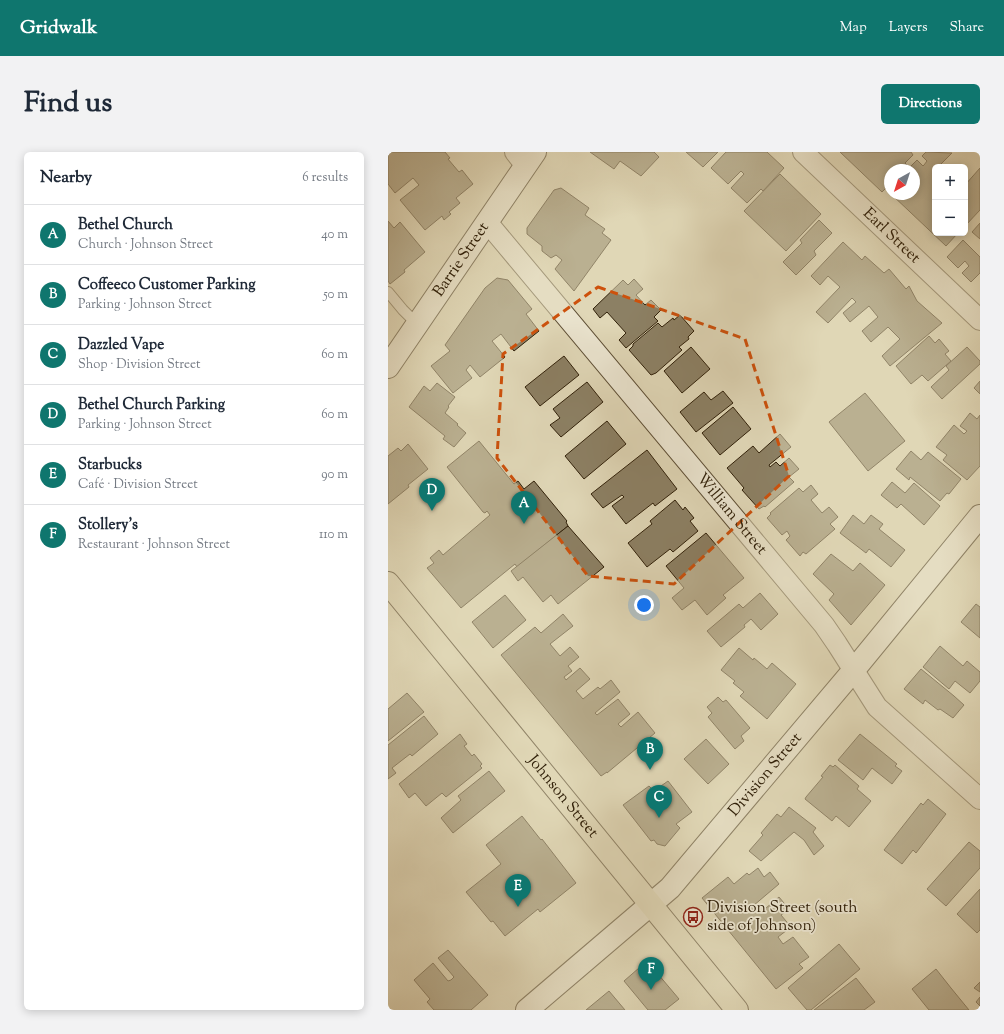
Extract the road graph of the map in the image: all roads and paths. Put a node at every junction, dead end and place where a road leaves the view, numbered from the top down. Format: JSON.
{"nodes":[{"id":1,"x":803,"y":152,"type":"edge"},
{"id":2,"x":525,"y":156,"type":"edge"},
{"id":3,"x":487,"y":222,"type":"junction"},
{"id":4,"x":388,"y":292,"type":"edge"},
{"id":5,"x":980,"y":320,"type":"edge"},
{"id":6,"x":417,"y":324,"type":"junction"},
{"id":7,"x":388,"y":367,"type":"edge"},
{"id":8,"x":980,"y":516,"type":"edge"},
{"id":9,"x":388,"y":582,"type":"edge"},
{"id":10,"x":854,"y":671,"type":"junction"},
{"id":11,"x":980,"y":799,"type":"edge"},
{"id":12,"x":652,"y":904,"type":"junction"},
{"id":13,"x":527,"y":1010,"type":"edge"},
{"id":14,"x":737,"y":1010,"type":"edge"}],
"edges":[{"from":1,"to":5,"type":"street","name":"Earl Street"},
{"from":2,"to":3,"type":"street","name":"Barrie Street"},
{"from":3,"to":6,"type":"street","name":"Barrie Street"},
{"from":3,"to":10,"type":"street","name":"William Street"},
{"from":4,"to":6,"type":"lane"},
{"from":6,"to":7,"type":"street","name":"Barrie Street"},
{"from":8,"to":10,"type":"street","name":"Division Street"},
{"from":9,"to":12,"type":"main road","name":"Johnson Street"},
{"from":10,"to":11,"type":"street","name":"William Street"},
{"from":10,"to":12,"type":"street","name":"Division Street"},
{"from":12,"to":13,"type":"street","name":"Division Street"},
{"from":12,"to":14,"type":"main road","name":"Johnson Street"}]}
